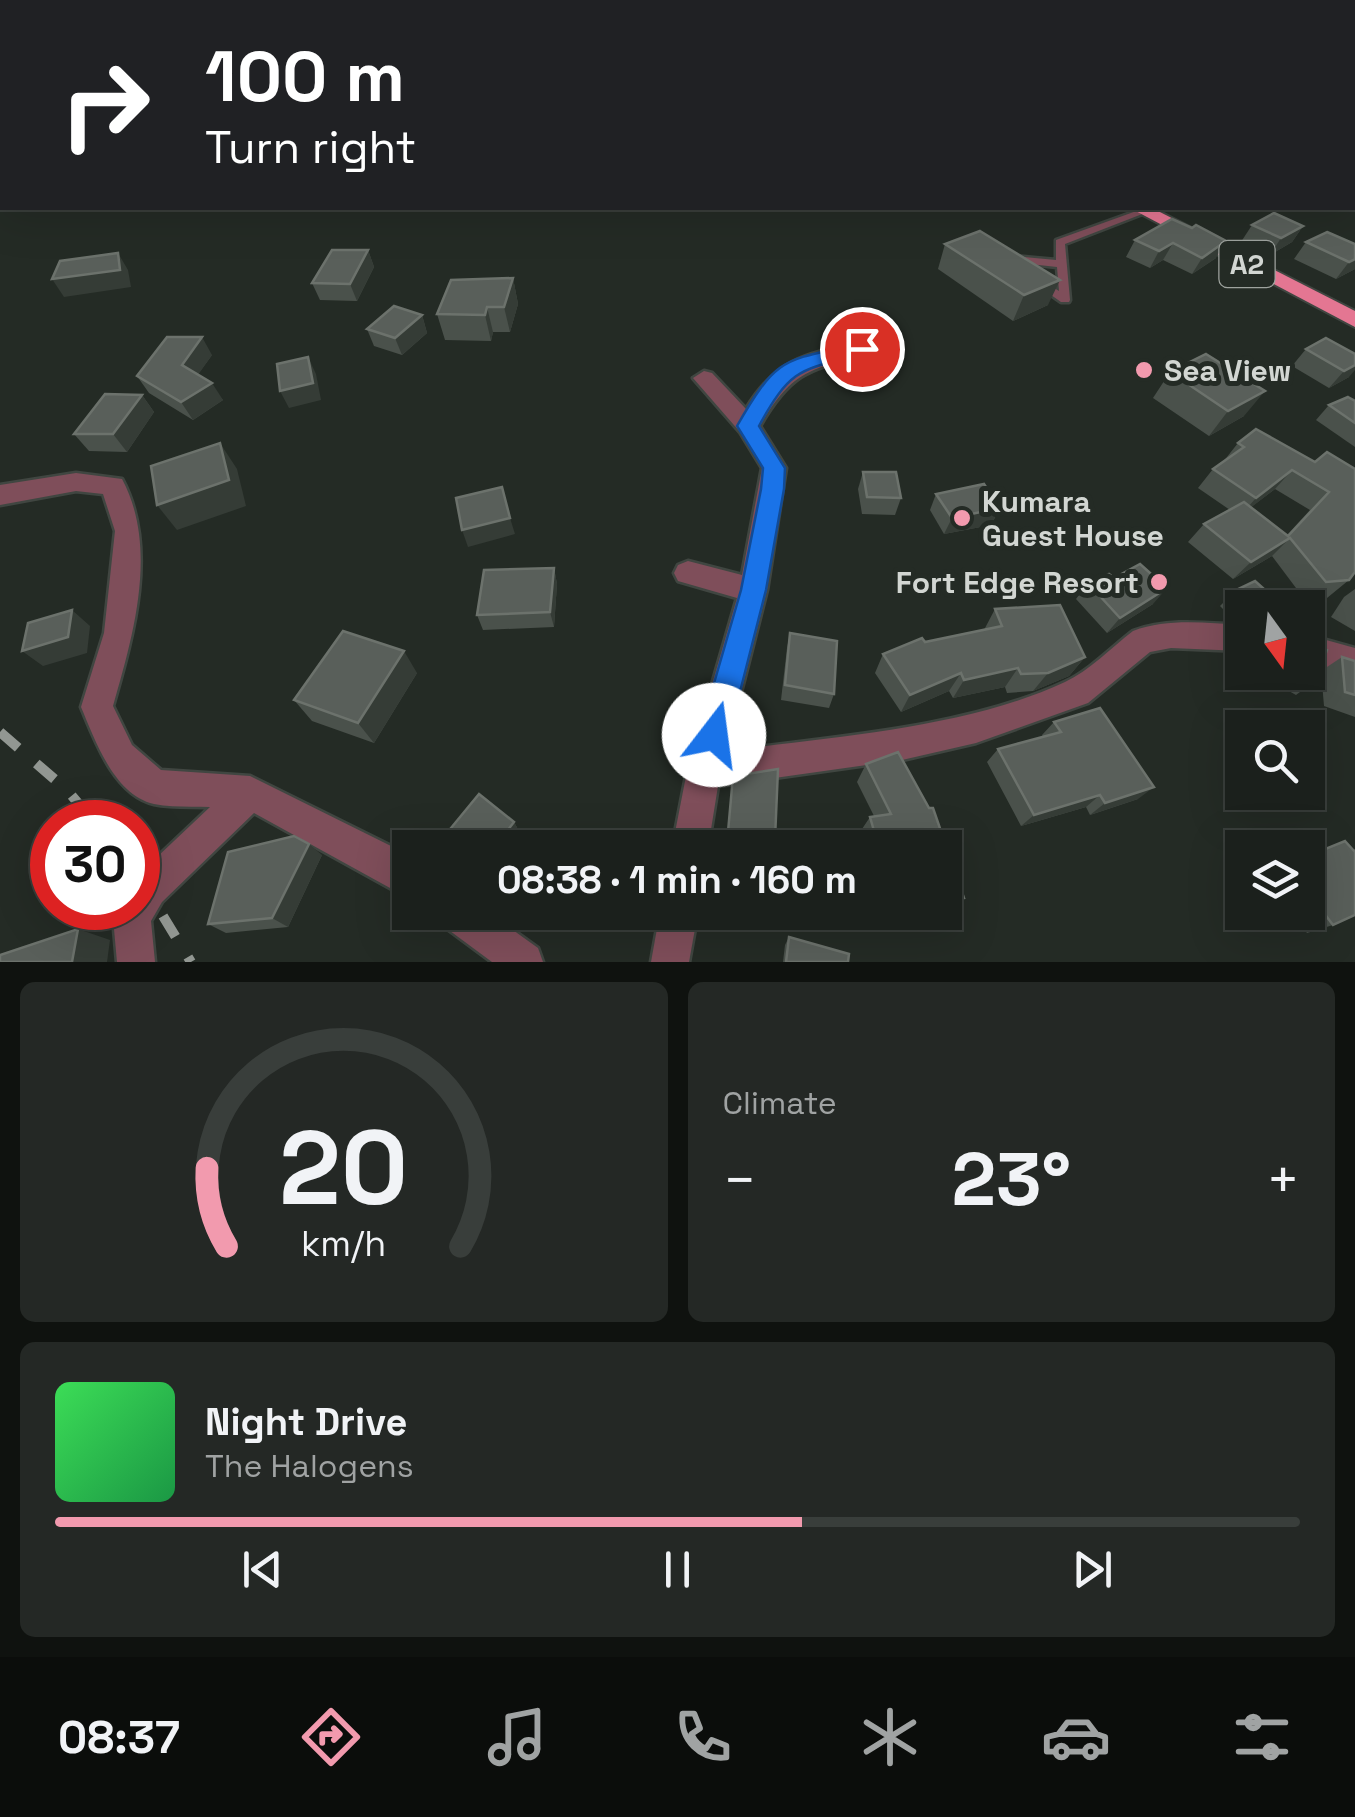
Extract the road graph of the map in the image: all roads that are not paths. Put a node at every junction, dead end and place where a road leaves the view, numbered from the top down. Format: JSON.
{"nodes":[{"id":1,"x":1140,"y":210,"type":"edge"},
{"id":2,"x":1144,"y":210,"type":"edge"},
{"id":3,"x":1062,"y":264,"type":"junction"},
{"id":4,"x":1355,"y":320,"type":"edge"},
{"id":5,"x":862,"y":349,"type":"dead end"},
{"id":6,"x":704,"y":378,"type":"dead end"},
{"id":7,"x":748,"y":426,"type":"junction"},
{"id":8,"x":0,"y":494,"type":"edge"},
{"id":9,"x":688,"y":572,"type":"dead end"},
{"id":10,"x":754,"y":590,"type":"junction"},
{"id":11,"x":1225,"y":637,"type":"edge"},
{"id":12,"x":1325,"y":653,"type":"edge"},
{"id":13,"x":1344,"y":658,"type":"edge"},
{"id":14,"x":704,"y":771,"type":"junction"},
{"id":15,"x":250,"y":793,"type":"junction"},
{"id":16,"x":693,"y":830,"type":"edge"},
{"id":17,"x":392,"y":868,"type":"edge"},
{"id":18,"x":479,"y":930,"type":"edge"},
{"id":19,"x":676,"y":930,"type":"edge"},
{"id":20,"x":136,"y":962,"type":"edge"},
{"id":21,"x":524,"y":962,"type":"edge"},
{"id":22,"x":670,"y":962,"type":"edge"}],
"edges":[{"from":1,"to":3,"type":"lane"},
{"from":2,"to":4,"type":"highway","number":"A2"},
{"from":3,"to":3,"type":"lane"},
{"from":5,"to":7,"type":"street"},
{"from":6,"to":7,"type":"street"},
{"from":7,"to":10,"type":"street"},
{"from":8,"to":15,"type":"street"},
{"from":9,"to":10,"type":"street"},
{"from":10,"to":14,"type":"street"},
{"from":11,"to":14,"type":"street"},
{"from":12,"to":13,"type":"street"},
{"from":14,"to":16,"type":"street"},
{"from":15,"to":17,"type":"street"},
{"from":15,"to":20,"type":"street"},
{"from":18,"to":21,"type":"street"},
{"from":19,"to":22,"type":"street"}]}
